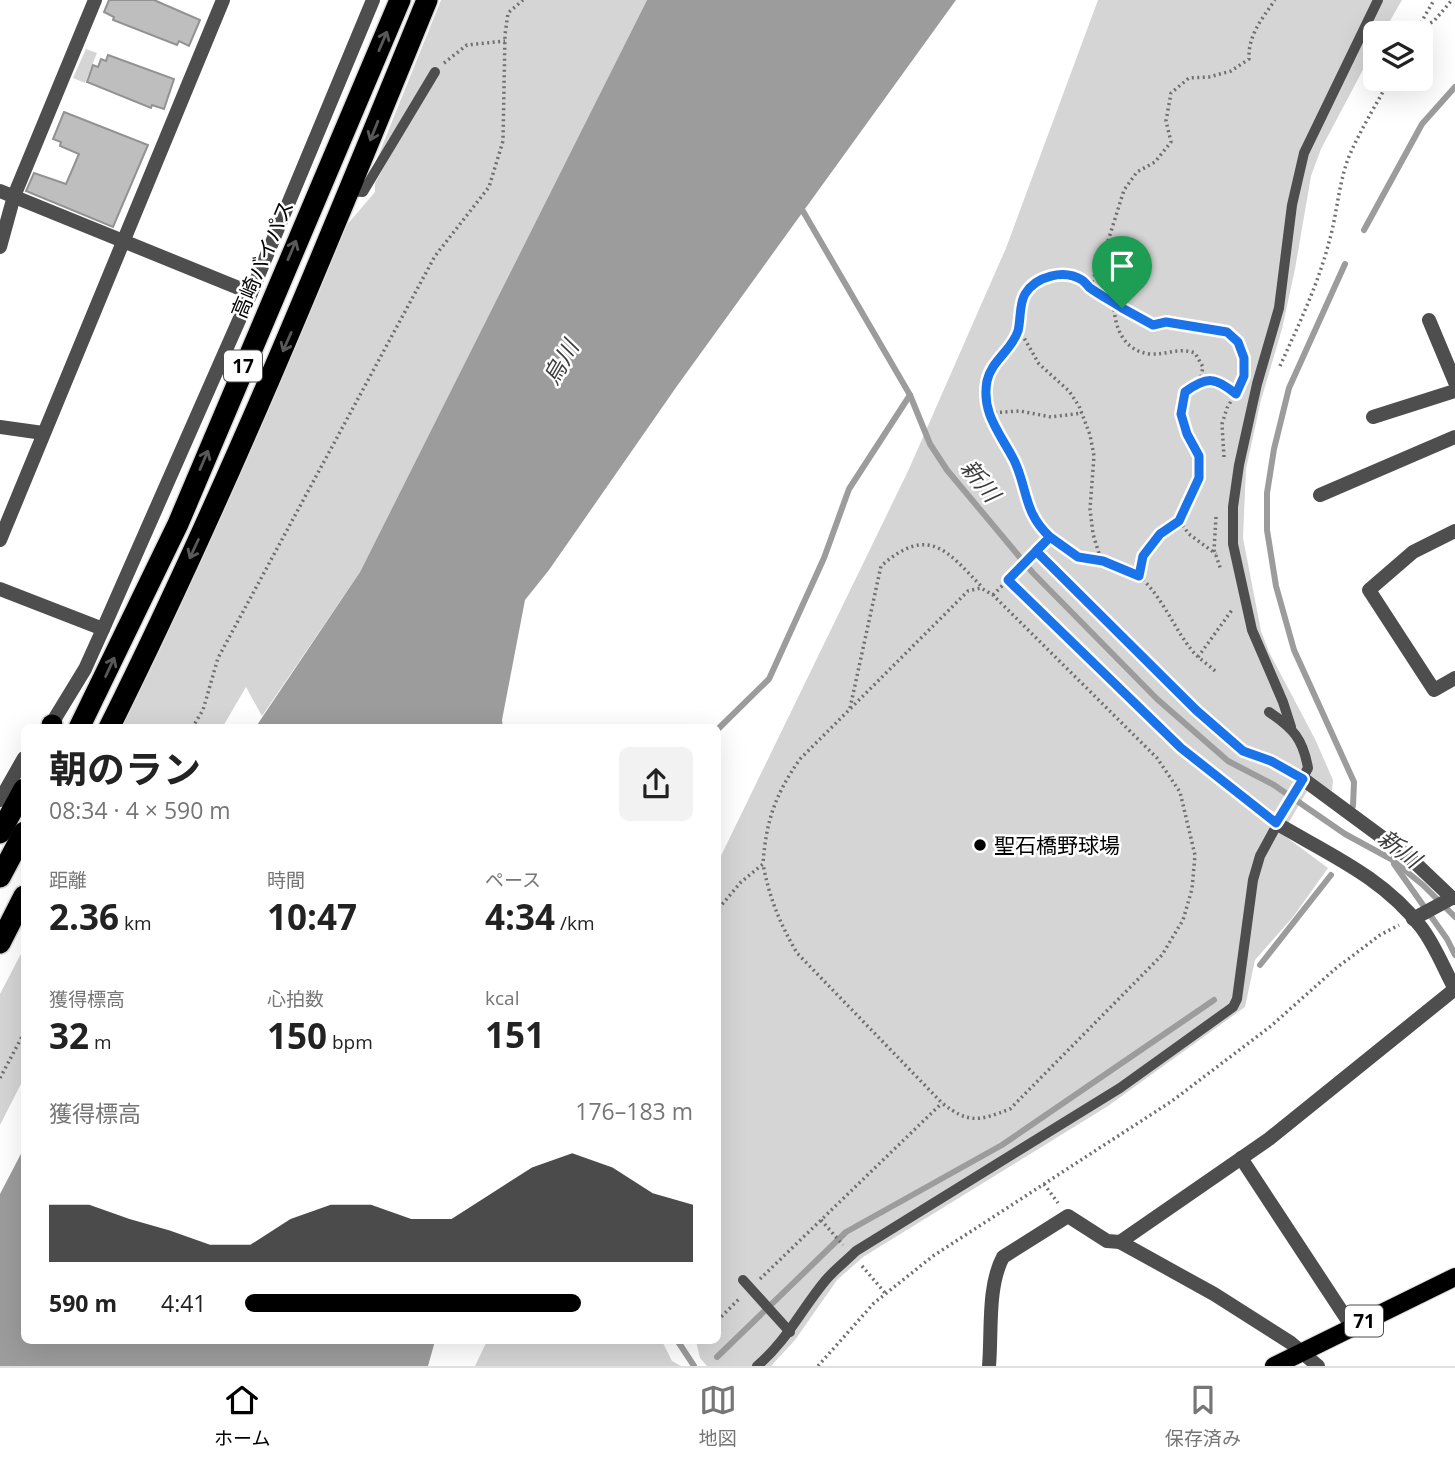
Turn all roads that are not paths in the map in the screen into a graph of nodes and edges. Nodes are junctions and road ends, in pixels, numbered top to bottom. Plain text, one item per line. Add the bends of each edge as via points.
1 (95, 0) edge
2 (223, 0) edge
3 (373, 0) edge
4 (400, 0) edge
5 (427, 0) edge
6 (1378, 0) edge
7 (435, 72) road end
8 (350, 191) junction
9 (7, 193) edge
10 (123, 242) junction
11 (0, 247) edge
12 (251, 293) junction
13 (1429, 320) dead end
14 (1455, 382) edge
15 (1455, 391) edge
16 (1373, 417) dead end
17 (0, 427) edge
18 (43, 433) junction
19 (1455, 437) edge
20 (1320, 495) dead end
21 (1455, 531) edge
22 (0, 540) edge
23 (0, 589) edge
24 (103, 629) junction
25 (1455, 678) edge
26 (1269, 712) dead end
27 (53, 724) edge
28 (81, 724) edge
29 (111, 724) edge
30 (1291, 727) junction
31 (21, 763) edge
32 (1301, 783) junction
33 (21, 794) edge
34 (0, 800) edge
35 (1278, 820) junction
36 (0, 833) edge
37 (21, 838) edge
38 (0, 877) edge
39 (1453, 898) edge
40 (21, 902) edge
41 (1413, 919) junction
42 (0, 943) edge
43 (1241, 1158) junction
44 (1120, 1242) junction
45 (1455, 1277) edge
46 (747, 1284) road end
47 (1352, 1327) junction
48 (790, 1332) junction
49 (1300, 1353) junction
50 (757, 1366) edge
51 (989, 1366) edge
52 (1274, 1366) edge
53 (1318, 1366) edge

1 - 9 street
2 - 10 street
3 - 12 street
28 -> 4 highway, 高崎バイパス / 17 via 178,524
5 -> 8 highway, 17
6 - 30 lane via 1304,153 1292,205 1279,308 1257,384 1233,507 1233,544 1252,629
7 - 8 lane via 363,192
8 -> 29 highway, 17 via 199,538
9 - 10 street
9 - 11 street
10 - 12 street
10 - 18 street
12 - 24 street
13 - 14 street
15 - 16 street
17 - 18 street
18 - 22 street
19 - 20 street
21 - 25 street via 1413,552 1369,590 1434,690
23 - 24 street
24 - 27 street
26 - 30 lane
30 - 32 lane via 1306,754 1308,768
31 - 34 street
32 - 35 lane
32 - 39 street via 1410,858
33 - 36 highway
35 - 41 street via 1374,880
35 - 48 lane via 1253,880 1233,1007 1120,1088 856,1251 827,1278
37 - 38 highway
39 - 41 street
40 - 42 highway
41 - 43 street via 1455,989
43 - 44 street
43 - 47 street
44 - 49 street via 1214,1294
44 - 51 street via 1107,1241 1068,1216 1003,1257 997,1268 990,1321
45 - 47 main road, 71
46 - 48 lane
47 - 49 main road, 71
48 - 50 lane
49 - 52 main road, 71
49 - 53 street

